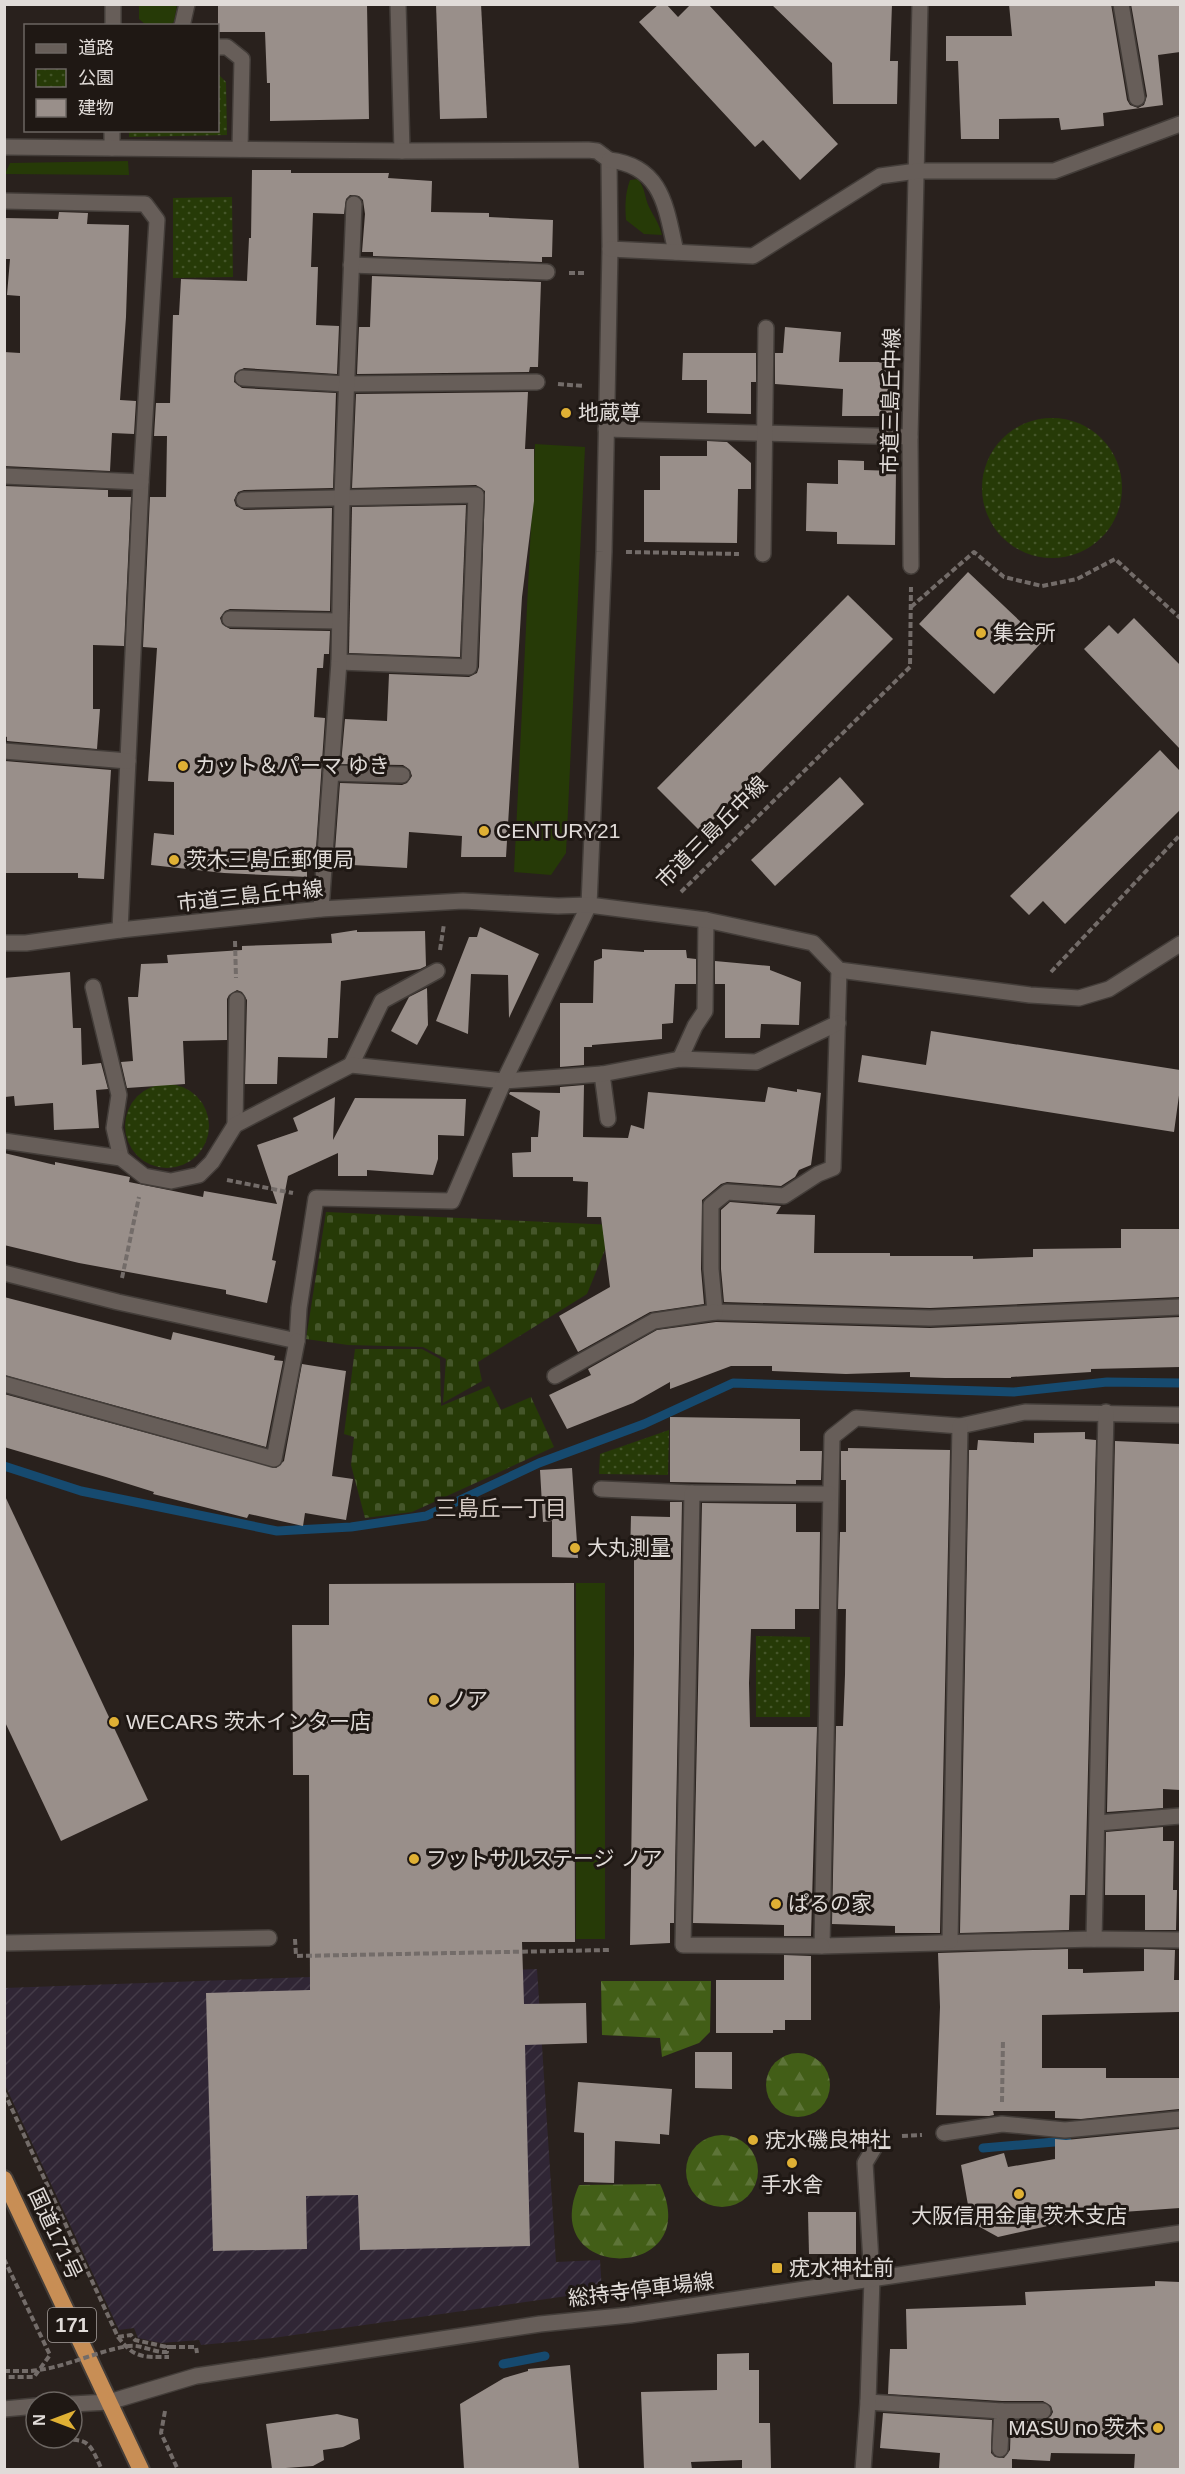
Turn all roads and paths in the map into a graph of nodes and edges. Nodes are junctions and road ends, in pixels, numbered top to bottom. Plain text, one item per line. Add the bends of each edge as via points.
1 (113, 4) edge
2 (187, 4) edge
3 (398, 4) edge
4 (920, 4) edge
5 (1121, 4) edge
6 (113, 24) edge
7 (182, 24) edge
8 (219, 47) edge
9 (1137, 98) dead end
10 (1180, 124) edge
11 (112, 132) edge
12 (4, 147) edge
13 (112, 148) junction
14 (240, 149) junction
15 (402, 151) junction
16 (609, 160) junction
17 (917, 171) junction
18 (4, 201) edge
19 (354, 204) dead end
20 (610, 249) junction
21 (676, 252) junction
22 (351, 265) junction
23 (547, 272) joint
24 (609, 274) junction
25 (766, 328) dead end
26 (243, 378) dead end
27 (537, 382) joint
28 (346, 384) junction
29 (607, 389) junction
30 (606, 429) junction
31 (764, 433) junction
32 (910, 437) junction
33 (4, 476) edge
34 (141, 482) junction
35 (342, 497) junction
36 (244, 500) dead end
37 (604, 552) junction
38 (763, 554) joint
39 (911, 566) joint
40 (911, 607) junction
41 (1180, 618) edge
42 (230, 619) dead end
43 (339, 621) junction
44 (339, 662) junction
45 (4, 751) edge
46 (128, 761) junction
47 (331, 773) junction
48 (402, 775) dead end
49 (1180, 835) edge
50 (447, 903) junction
51 (589, 904) junction
52 (321, 909) junction
53 (659, 913) junction
54 (234, 919) junction
55 (706, 920) junction
56 (120, 930) junction
57 (4, 943) edge
58 (1180, 944) edge
59 (839, 970) junction
60 (437, 971) joint
61 (93, 987) dead end
62 (1030, 994) junction
63 (237, 1000) joint
64 (838, 1023) junction
65 (680, 1059) junction
66 (351, 1065) junction
67 (602, 1074) junction
68 (504, 1081) junction
69 (608, 1119) dead end
70 (235, 1125) junction
71 (4, 1141) edge
72 (121, 1158) junction
73 (199, 1175) junction
74 (144, 1176) junction
75 (316, 1198) junction
76 (4, 1274) edge
77 (117, 1302) junction
78 (1180, 1307) edge
79 (715, 1312) junction
80 (297, 1341) junction
81 (555, 1376) dead end
82 (4, 1384) edge
83 (1106, 1412) junction
84 (1180, 1415) edge
85 (960, 1426) junction
86 (601, 1489) dead end
87 (692, 1493) junction
88 (829, 1494) junction
89 (1180, 1816) edge
90 (1098, 1823) junction
91 (269, 1938) joint
92 (1094, 1939) junction
93 (1180, 1940) edge
94 (951, 1941) junction
95 (4, 1943) edge
96 (822, 1946) junction
97 (609, 1950) dead end
98 (1003, 2039) dead end
99 (4, 2092) edge
100 (1180, 2119) edge
101 (1002, 2124) junction
102 (944, 2133) joint
103 (880, 2138) joint
104 (4, 2179) edge
105 (1180, 2232) edge
106 (4, 2259) edge
107 (872, 2278) junction
108 (117, 2337) junction
109 (167, 2347) junction
110 (197, 2354) dead end
111 (140, 2356) dead end
112 (4, 2372) edge
113 (4, 2377) edge
114 (109, 2402) junction
115 (868, 2402) junction
116 (84, 2403) edge
117 (24, 2407) edge
118 (4, 2409) edge
119 (165, 2411) dead end
120 (1002, 2411) junction
121 (1043, 2411) dead end
122 (84, 2442) edge
123 (1000, 2449) dead end
124 (102, 2469) edge
125 (141, 2469) edge
126 (178, 2469) edge
127 (862, 2469) edge

1 - 6 street
2 - 7 street
3 - 15 street
4 - 17 street, 市道三島丘中線
5 - 9 street
8 - 14 street via 227,47 242,59
10 - 17 street via 1054,171
11 - 13 street
12 - 13 street
13 - 14 street
14 - 15 street
15 - 16 street via 588,150
16 - 20 street
16 - 21 street via 622,162 650,178 662,196
17 - 21 street via 880,176 753,256
17 - 32 street, 市道三島丘中線
18 - 34 street via 145,204 157,220
19 - 22 street
20 - 21 street
20 - 24 street
22 - 23 street
22 - 28 street
23 - 24 path
24 - 29 street
25 - 31 street
26 - 28 street
27 - 28 street
27 - 29 path
28 - 35 street
29 - 30 street
30 - 31 street
30 - 37 street
31 - 32 street
31 - 38 street
32 - 39 street, 市道三島丘中線
33 - 34 street
34 - 46 street
35 - 36 street
35 - 43 street
35 - 44 street via 476,495 469,667
37 - 38 path
37 - 51 street
39 - 40 path, 市道三島丘中線
40 - 41 path via 974,552 1004,578 1042,586 1077,579 1115,559
40 - 53 path, 市道三島丘中線 via 910,667
42 - 43 street
43 - 44 street
44 - 47 street
45 - 46 street
46 - 56 street
47 - 48 street
47 - 52 street
49 - 62 path
50 - 51 street, 市道三島丘中線
50 - 52 street, 市道三島丘中線
50 - 60 path
51 - 53 street, 市道三島丘中線
51 - 68 street
52 - 54 street, 市道三島丘中線
53 - 55 street
54 - 56 street, 市道三島丘中線
54 - 63 path
55 - 59 street via 813,943
55 - 65 street via 705,1011
56 - 57 street, 市道三島丘中線
58 - 62 street via 1109,989 1079,998
59 - 62 street
59 - 64 street
60 - 66 street via 382,1001
61 - 72 street via 119,1095 114,1128
63 - 70 street
64 - 65 street via 756,1062
64 - 79 street via 833,1168 784,1196 727,1192 711,1205
65 - 67 street
66 - 68 street
66 - 70 street
67 - 68 street
67 - 69 street
68 - 75 street via 452,1201
70 - 73 street
71 - 72 street
72 - 74 street
73 - 74 street via 171,1181
73 - 75 path
74 - 77 path
75 - 80 street
76 - 77 street
77 - 80 street
78 - 79 street via 930,1318
79 - 81 street via 654,1321
80 - 82 street via 274,1459
83 - 84 street
83 - 85 street via 1025,1412
83 - 90 street
85 - 88 street via 856,1418 832,1437
85 - 94 street
86 - 87 street
87 - 88 street
87 - 96 street via 683,1945
88 - 96 street
89 - 90 street
90 - 92 street
91 - 95 street
91 - 97 path via 295,1937 296,1956
92 - 93 street
92 - 94 street
94 - 96 street
98 - 101 path
99 - 108 path
100 - 101 street via 1065,2130
101 - 102 street
102 - 103 path
103 - 107 street via 865,2163
104 - 114 highway, 国道171号 / 171
105 - 107 street, 総持寺停車場線
106 - 113 path via 50,2355 34,2377
107 - 114 street, 総持寺停車場線 via 196,2376
107 - 115 street
108 - 109 path via 131,2336
108 - 111 path via 129,2352
109 - 110 path via 196,2347
109 - 112 path, bridge via 167,2352 161,2353 131,2346 47,2369
114 - 116 street, 総持寺停車場線
114 - 125 highway, 国道171号 / 171
115 - 120 street
115 - 127 street
117 - 118 street
119 - 126 path via 161,2433
120 - 121 street
120 - 123 street
122 - 124 path via 93,2447

